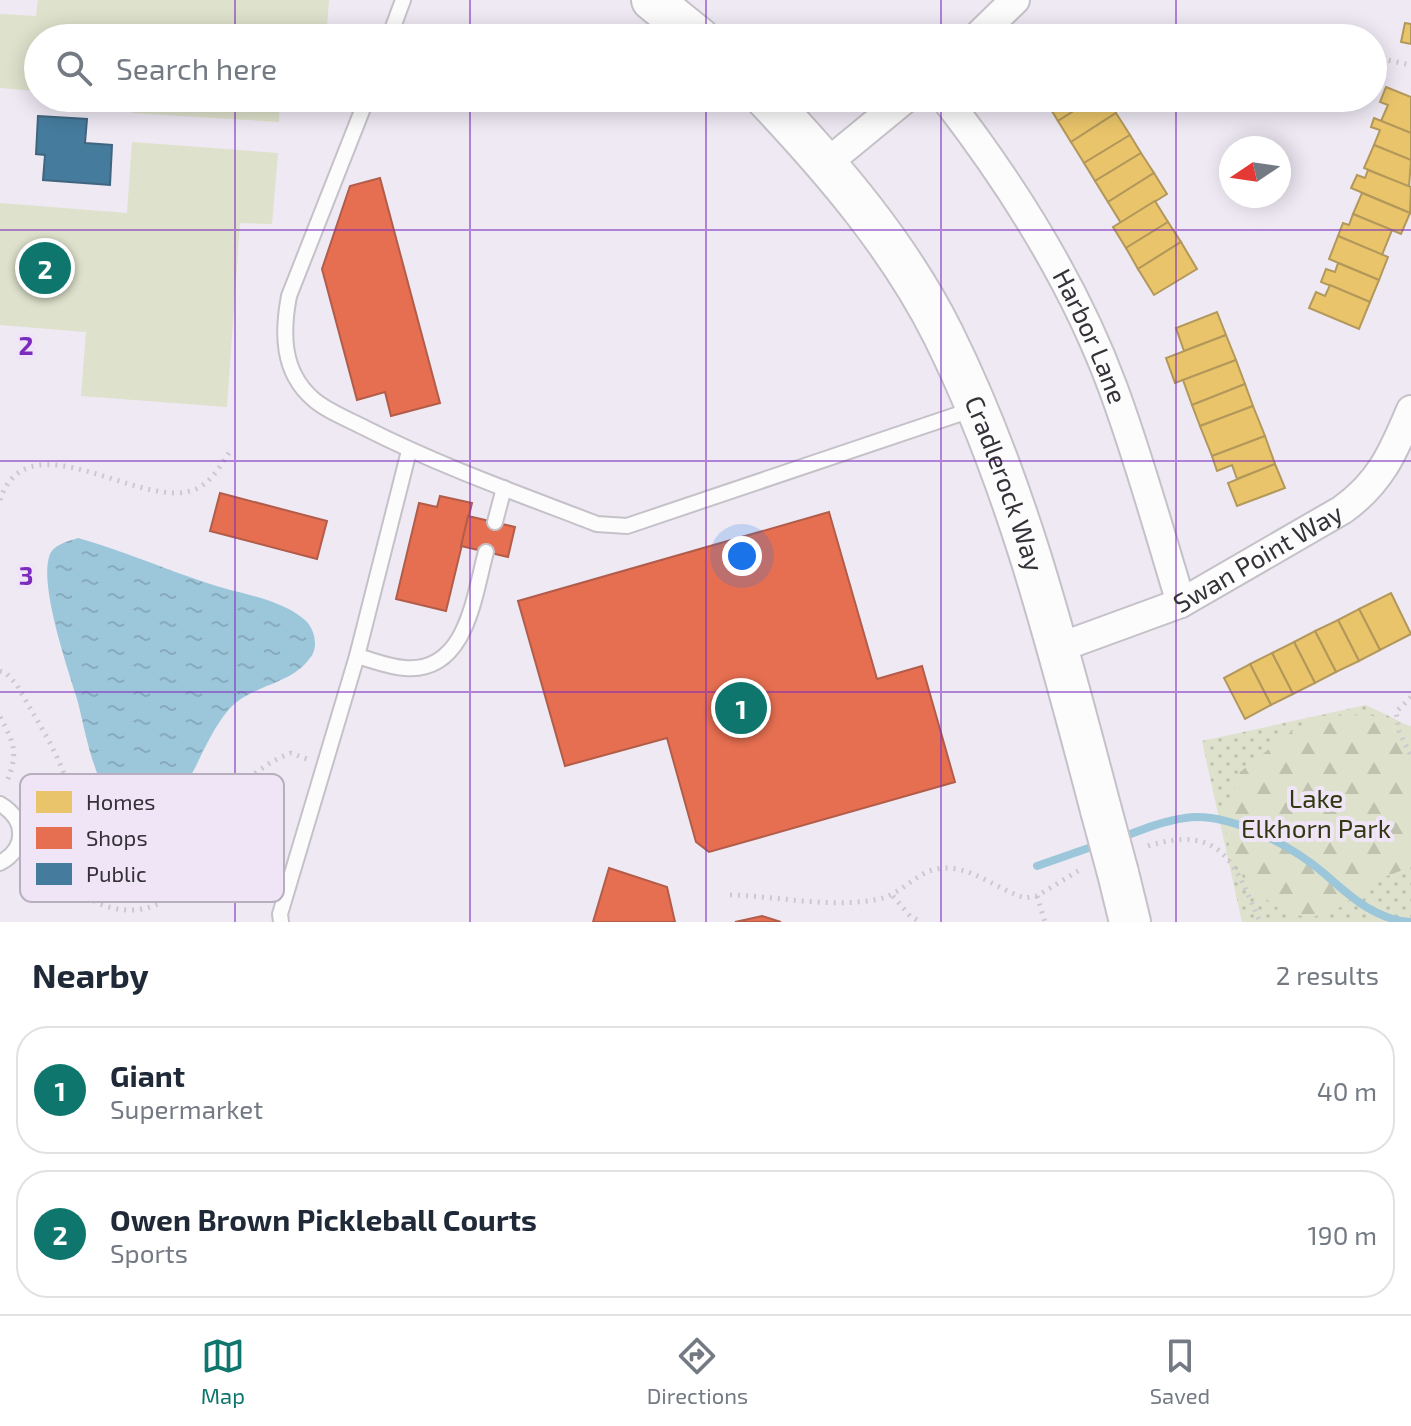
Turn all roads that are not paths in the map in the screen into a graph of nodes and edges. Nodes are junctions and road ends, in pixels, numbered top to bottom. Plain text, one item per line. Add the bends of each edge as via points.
1 (403, 0) edge
2 (652, 0) edge
3 (1015, 0) edge
4 (394, 24) edge
5 (682, 24) edge
6 (990, 24) edge
7 (361, 112) edge
8 (779, 112) edge
9 (889, 112) edge
10 (956, 112) edge
11 (827, 163) junction
12 (977, 408) junction
13 (1411, 410) edge
14 (409, 451) junction
15 (504, 488) junction
16 (495, 522) dead end
17 (486, 552) dead end
18 (1181, 603) junction
19 (1058, 648) junction
20 (357, 656) junction
21 (0, 804) edge
22 (0, 863) edge
23 (284, 901) edge
24 (284, 902) edge
25 (281, 922) edge
26 (1130, 922) edge

1 - 4 lane
2 - 5 street
3 - 6 street
7 - 14 lane via 289,296 284,346 289,365 312,399
8 - 11 street, Cradlerock Way
9 - 11 street
10 - 18 street, Harbor Lane via 1046,245 1080,313 1112,386
11 - 12 street, Cradlerock Way via 914,284
12 - 15 lane via 627,526 597,524
12 - 19 street, Cradlerock Way via 1029,549
13 - 18 street, Swan Point Way via 1385,468 1362,496
14 - 15 lane
14 - 20 lane
15 - 16 lane
17 - 20 lane via 464,632 446,655 405,668
18 - 19 street, Swan Point Way
19 - 26 street, Cradlerock Way, bridge via 1101,810 1100,871
20 - 23 lane
21 - 22 lane via 17,819 20,831 11,857
24 - 25 lane

